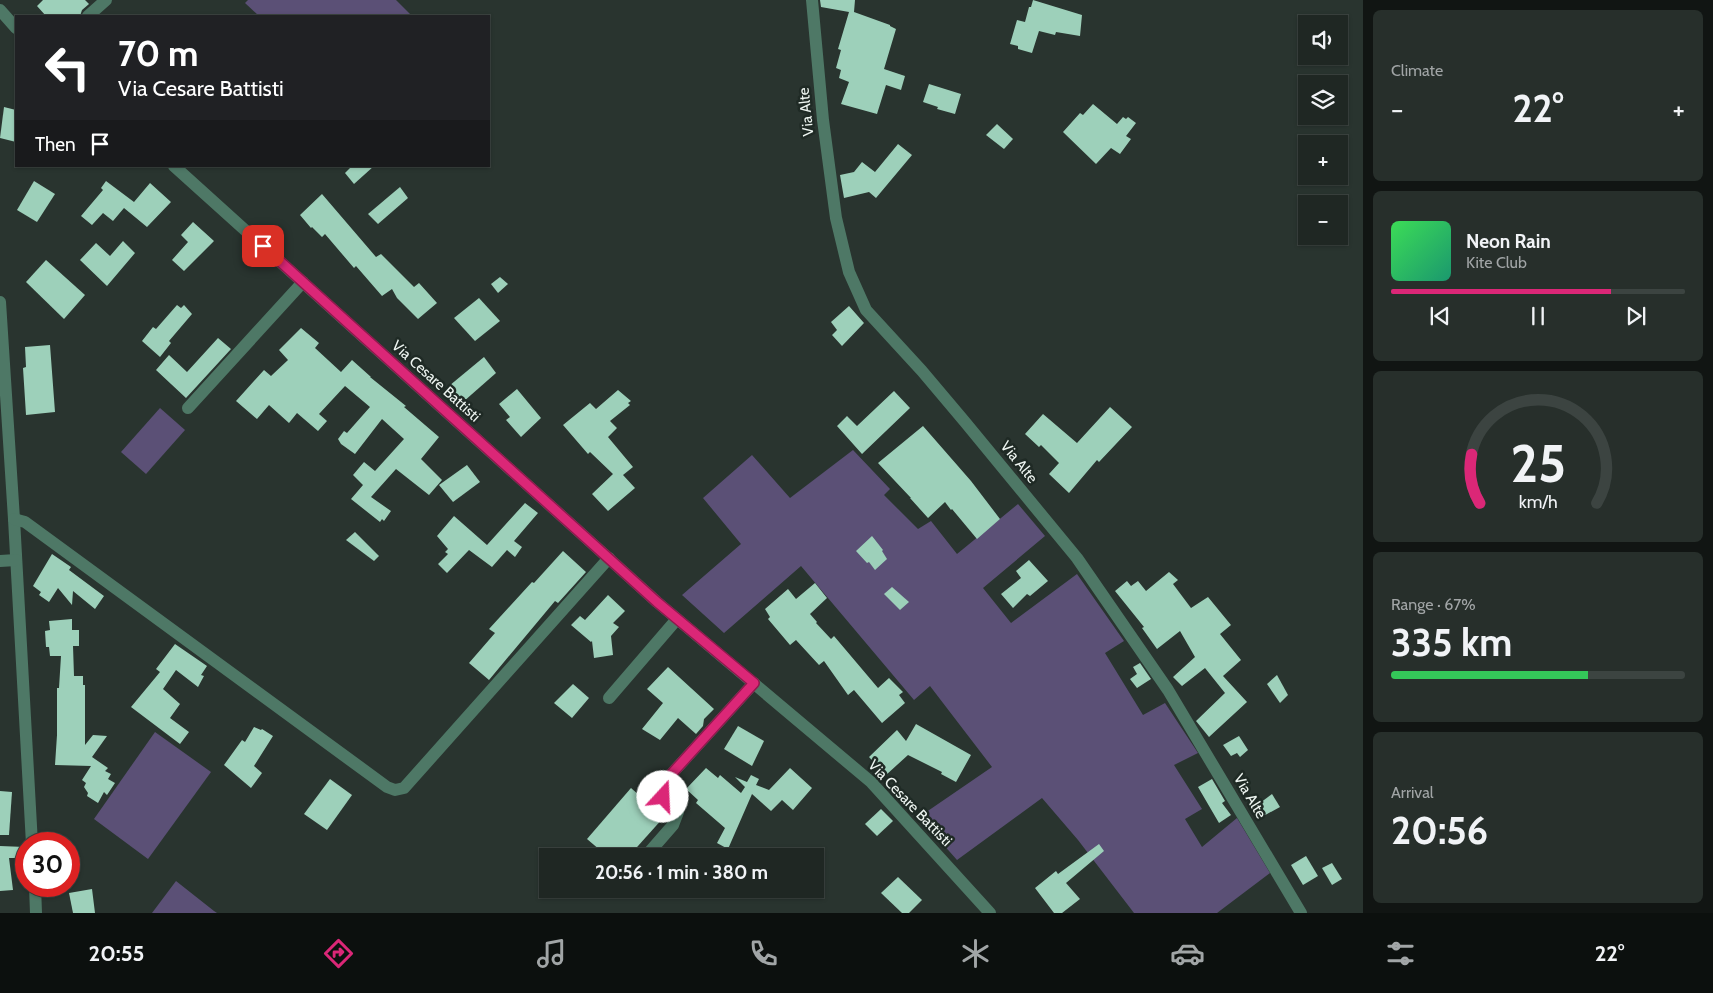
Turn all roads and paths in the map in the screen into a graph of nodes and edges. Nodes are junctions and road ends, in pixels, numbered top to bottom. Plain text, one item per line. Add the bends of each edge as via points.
1 (106, 0) edge
2 (812, 0) edge
3 (0, 10) edge
4 (89, 15) edge
5 (15, 27) edge
6 (175, 167) edge
7 (303, 282) junction
8 (0, 302) edge
9 (188, 408) dead end
10 (14, 519) junction
11 (609, 558) junction
12 (16, 560) junction
13 (0, 561) edge
14 (678, 619) junction
15 (754, 683) junction
16 (609, 698) dead end
17 (31, 832) edge
18 (653, 848) edge
19 (35, 897) edge
20 (36, 913) edge
21 (990, 913) edge
22 (1301, 913) edge

1 - 4 street
2 - 22 street, Via Alte via 836,218 849,272 866,310 922,371 1077,558 1168,690
3 - 5 street
6 - 7 street, Via Cesare Battisti
7 - 9 street
7 - 11 street, Via Cesare Battisti
8 - 10 street
10 - 11 street via 25,522 394,790 404,788
10 - 12 street
11 - 14 street, Via Cesare Battisti
12 - 13 street
12 - 17 street
14 - 15 street, Via Cesare Battisti
14 - 16 street
15 - 18 street via 666,780 661,790 663,797 678,812 673,825
15 - 21 street, Via Cesare Battisti via 871,782
19 - 20 street

